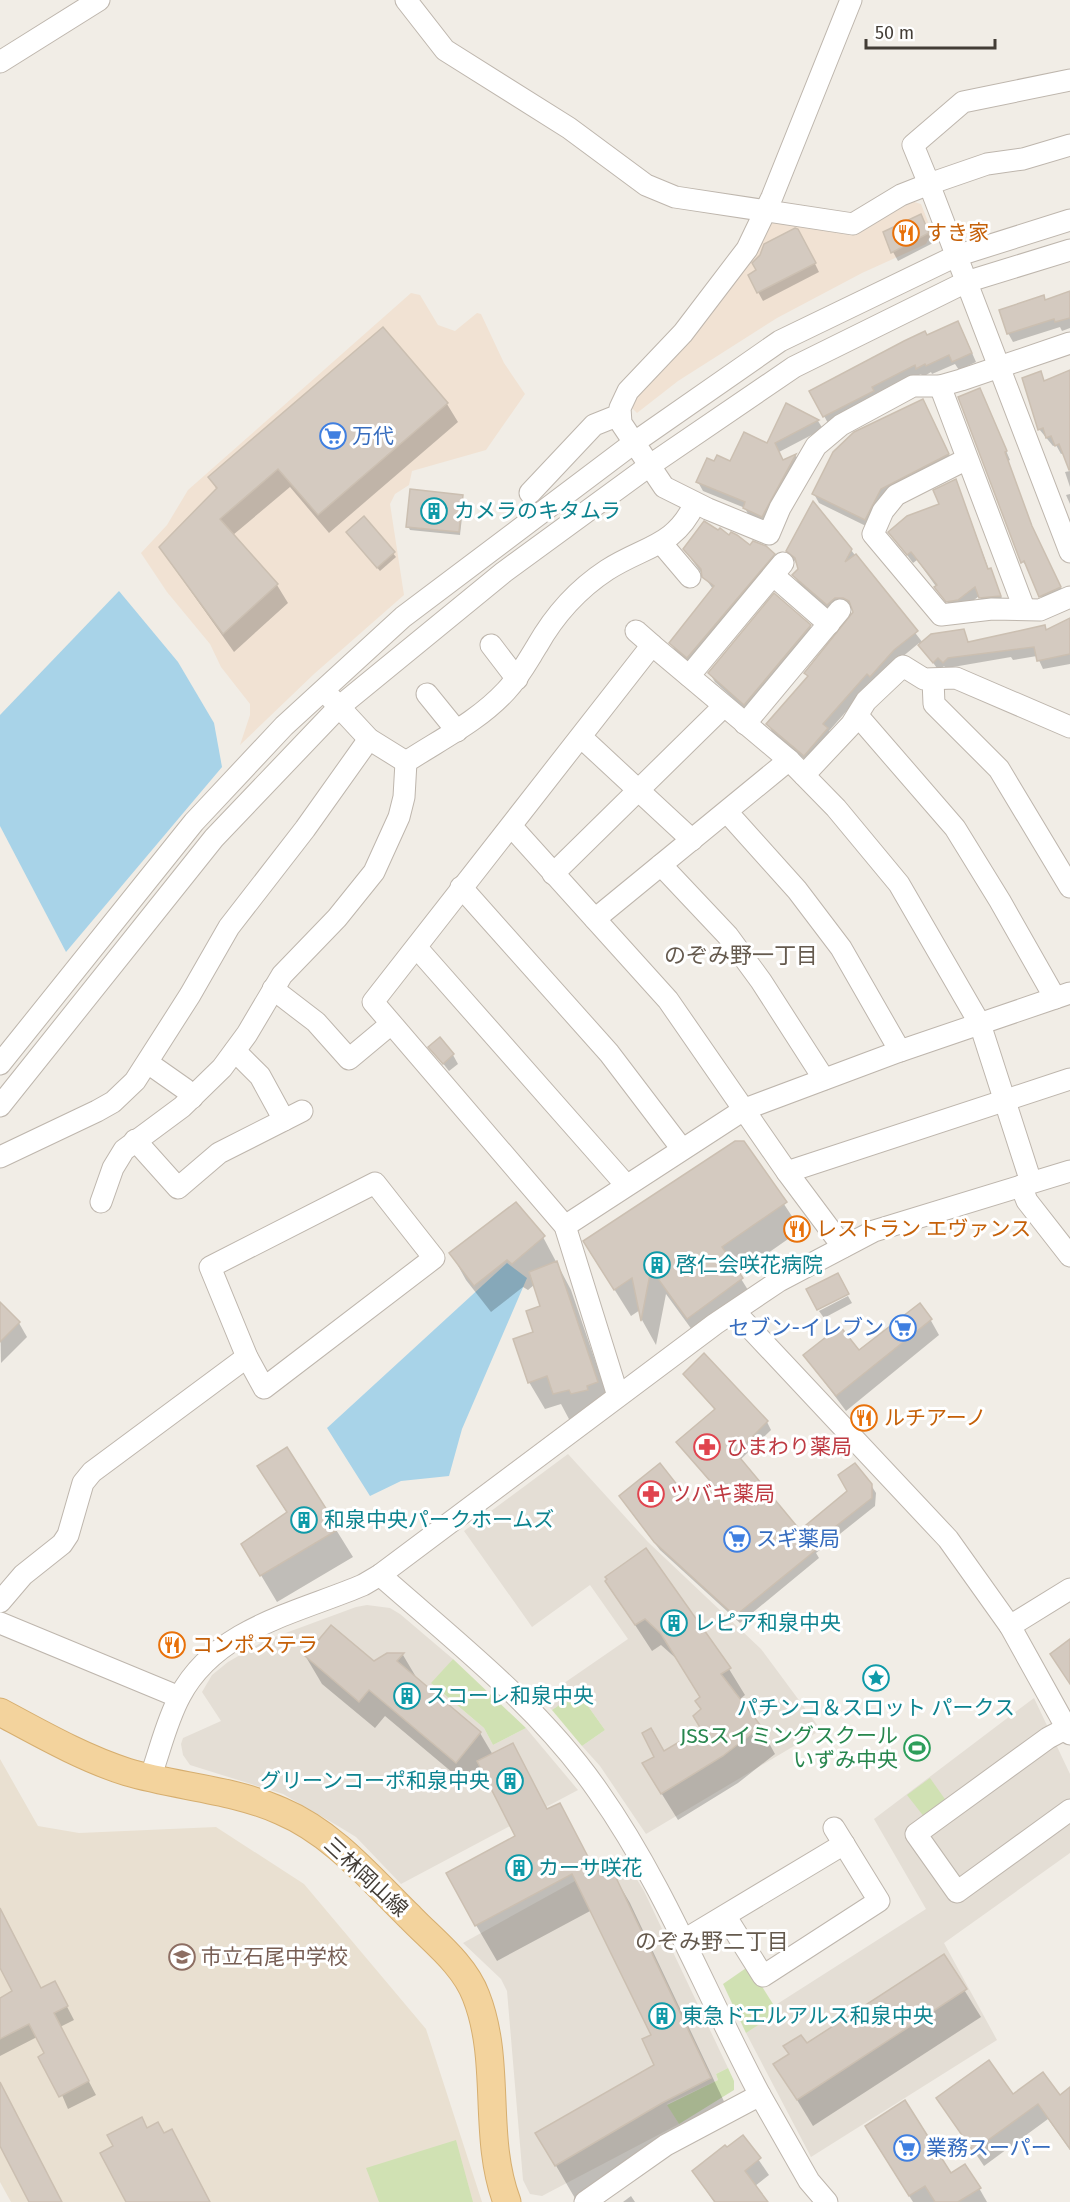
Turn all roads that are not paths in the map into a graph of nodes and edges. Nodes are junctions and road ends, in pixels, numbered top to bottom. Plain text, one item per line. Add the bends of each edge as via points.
1 (99, 0) edge
2 (406, 0) edge
3 (851, 0) edge
4 (0, 62) edge
5 (1070, 80) edge
6 (1070, 145) edge
7 (929, 184) junction
8 (765, 210) junction
9 (1070, 220) edge
10 (1070, 250) edge
11 (956, 256) junction
12 (966, 282) junction
13 (1070, 342) edge
14 (999, 366) junction
15 (939, 386) junction
16 (619, 415) junction
17 (635, 442) junction
18 (967, 459) junction
19 (649, 466) junction
20 (530, 493) dead end
21 (695, 503) junction
22 (662, 544) junction
23 (1070, 552) edge
24 (690, 577) dead end
25 (1070, 597) edge
26 (1024, 608) junction
27 (491, 645) dead end
28 (688, 676) junction
29 (517, 679) junction
30 (933, 680) junction
31 (324, 690) junction
32 (427, 694) dead end
33 (724, 706) junction
34 (339, 707) junction
35 (858, 716) junction
36 (746, 724) junction
37 (1070, 727) edge
38 (457, 731) junction
39 (581, 737) junction
40 (369, 739) junction
41 (406, 762) junction
42 (797, 767) junction
43 (639, 790) junction
44 (727, 812) junction
45 (512, 827) junction
46 (692, 840) junction
47 (661, 865) junction
48 (1065, 866) edge
49 (554, 874) junction
50 (461, 887) junction
51 (1070, 887) edge
52 (595, 920) junction
53 (417, 948) junction
54 (273, 989) junction
55 (1063, 996) edge
56 (391, 1024) junction
57 (980, 1024) junction
58 (235, 1051) junction
59 (900, 1051) junction
60 (148, 1063) junction
61 (0, 1064) edge
62 (824, 1079) junction
63 (1070, 1079) edge
64 (192, 1098) junction
65 (1005, 1099) junction
66 (0, 1106) edge
67 (744, 1109) junction
68 (135, 1140) junction
69 (682, 1149) junction
70 (0, 1157) edge
71 (1070, 1171) edge
72 (787, 1172) junction
73 (1026, 1184) junction
74 (626, 1185) junction
75 (101, 1202) dead end
76 (565, 1226) junction
77 (843, 1247) junction
78 (1070, 1256) edge
79 (735, 1312) junction
80 (247, 1357) junction
81 (618, 1396) junction
82 (380, 1575) junction
83 (1070, 1589) edge
84 (0, 1602) edge
85 (0, 1623) edge
86 (1010, 1626) junction
87 (180, 1697) junction
88 (0, 1712) edge
89 (1069, 1731) edge
90 (150, 1778) junction
91 (1070, 1810) edge
92 (726, 1917) junction
93 (684, 1940) junction
94 (760, 2095) junction
95 (507, 2202) edge
96 (585, 2202) edge
97 (827, 2202) edge

1 - 4 street
2 - 8 street via 445,50 569,128 646,185 675,197
3 - 8 street
5 - 7 street via 963,102 913,146
6 - 7 street via 1023,159 987,164
7 - 8 street via 901,195 853,224
7 - 11 street
8 - 16 street via 747,249 683,333 628,391
9 - 11 street
10 - 12 street
11 - 12 street
11 - 17 street via 780,340
12 - 14 street
12 - 19 street via 794,367
13 - 14 street
14 - 15 street
14 - 23 street
15 - 18 street
15 - 21 street via 913,386 828,435 816,446 769,534
16 - 17 street
16 - 20 street via 594,425
17 - 19 street
17 - 31 street via 403,617
18 - 26 street
18 - 26 street via 896,495 883,511 873,534 941,615
19 - 21 street via 664,487
19 - 34 street via 504,572
21 - 22 street via 681,526
22 - 24 street
22 - 29 street via 607,570 587,585 559,614
25 - 26 street via 1040,610
27 - 29 street
28 - 33 street
28 - 36 street via 779,570 835,617
28 - 39 street via 644,638
29 - 38 street via 489,708
30 - 35 street via 903,666 866,701
30 - 37 street via 956,678
30 - 48 street via 934,704 999,769
31 - 34 street
31 - 61 street via 284,726 194,822
32 - 38 street
33 - 36 street
33 - 43 street
34 - 40 street
34 - 66 street via 213,838
35 - 42 street
35 - 55 street via 955,828
36 - 42 street
38 - 41 street
39 - 43 street
39 - 45 street
40 - 41 street
40 - 60 street via 229,927
41 - 54 street via 399,817 374,872
42 - 44 street
42 - 57 street via 899,884
43 - 46 street
43 - 49 street
44 - 46 street
44 - 59 street via 841,948
45 - 49 street
45 - 50 street
46 - 47 street
47 - 52 street
47 - 62 street via 728,936
48 - 51 street
49 - 52 street
50 - 53 street
50 - 69 street via 609,1053
52 - 67 street via 668,1000
53 - 56 street via 373,1002
53 - 74 street
54 - 56 street via 316,1022 349,1059
54 - 58 street
55 - 57 street
56 - 76 street
57 - 59 street
57 - 65 street
58 - 64 street
58 - 68 street via 293,1116 219,1153 178,1188
59 - 62 street
60 - 64 street
60 - 70 street via 113,1101
62 - 67 street
63 - 65 street
64 - 68 street
65 - 72 street
65 - 73 street
67 - 69 street
67 - 72 street
68 - 75 street via 113,1168
69 - 74 street
71 - 73 street
72 - 77 street
73 - 77 street via 874,1231
73 - 78 street via 1027,1201
74 - 76 street
76 - 81 street
77 - 79 street via 779,1281
79 - 81 street
79 - 86 street via 948,1539
80 - 80 street via 210,1267 375,1183 434,1258 264,1388
80 - 84 street via 92,1472 83,1483 62,1544 23,1575
81 - 82 street
82 - 87 street via 236,1636 214,1652
82 - 93 street via 523,1704 560,1744 639,1853
83 - 86 street
85 - 87 street
86 - 89 street
87 - 90 street
88 - 90 main road, 三林岡山線 via 90,1758
89 - 91 street via 1047,1738 916,1834 957,1892
90 - 95 main road, 三林岡山線 via 225,1793 282,1811 335,1843 459,1966 475,1993 490,2042 497,2162
92 - 92 street via 763,1976 879,1900 839,1836
92 - 93 street
93 - 94 street
94 - 96 street via 666,2145
94 - 97 street via 809,2181

